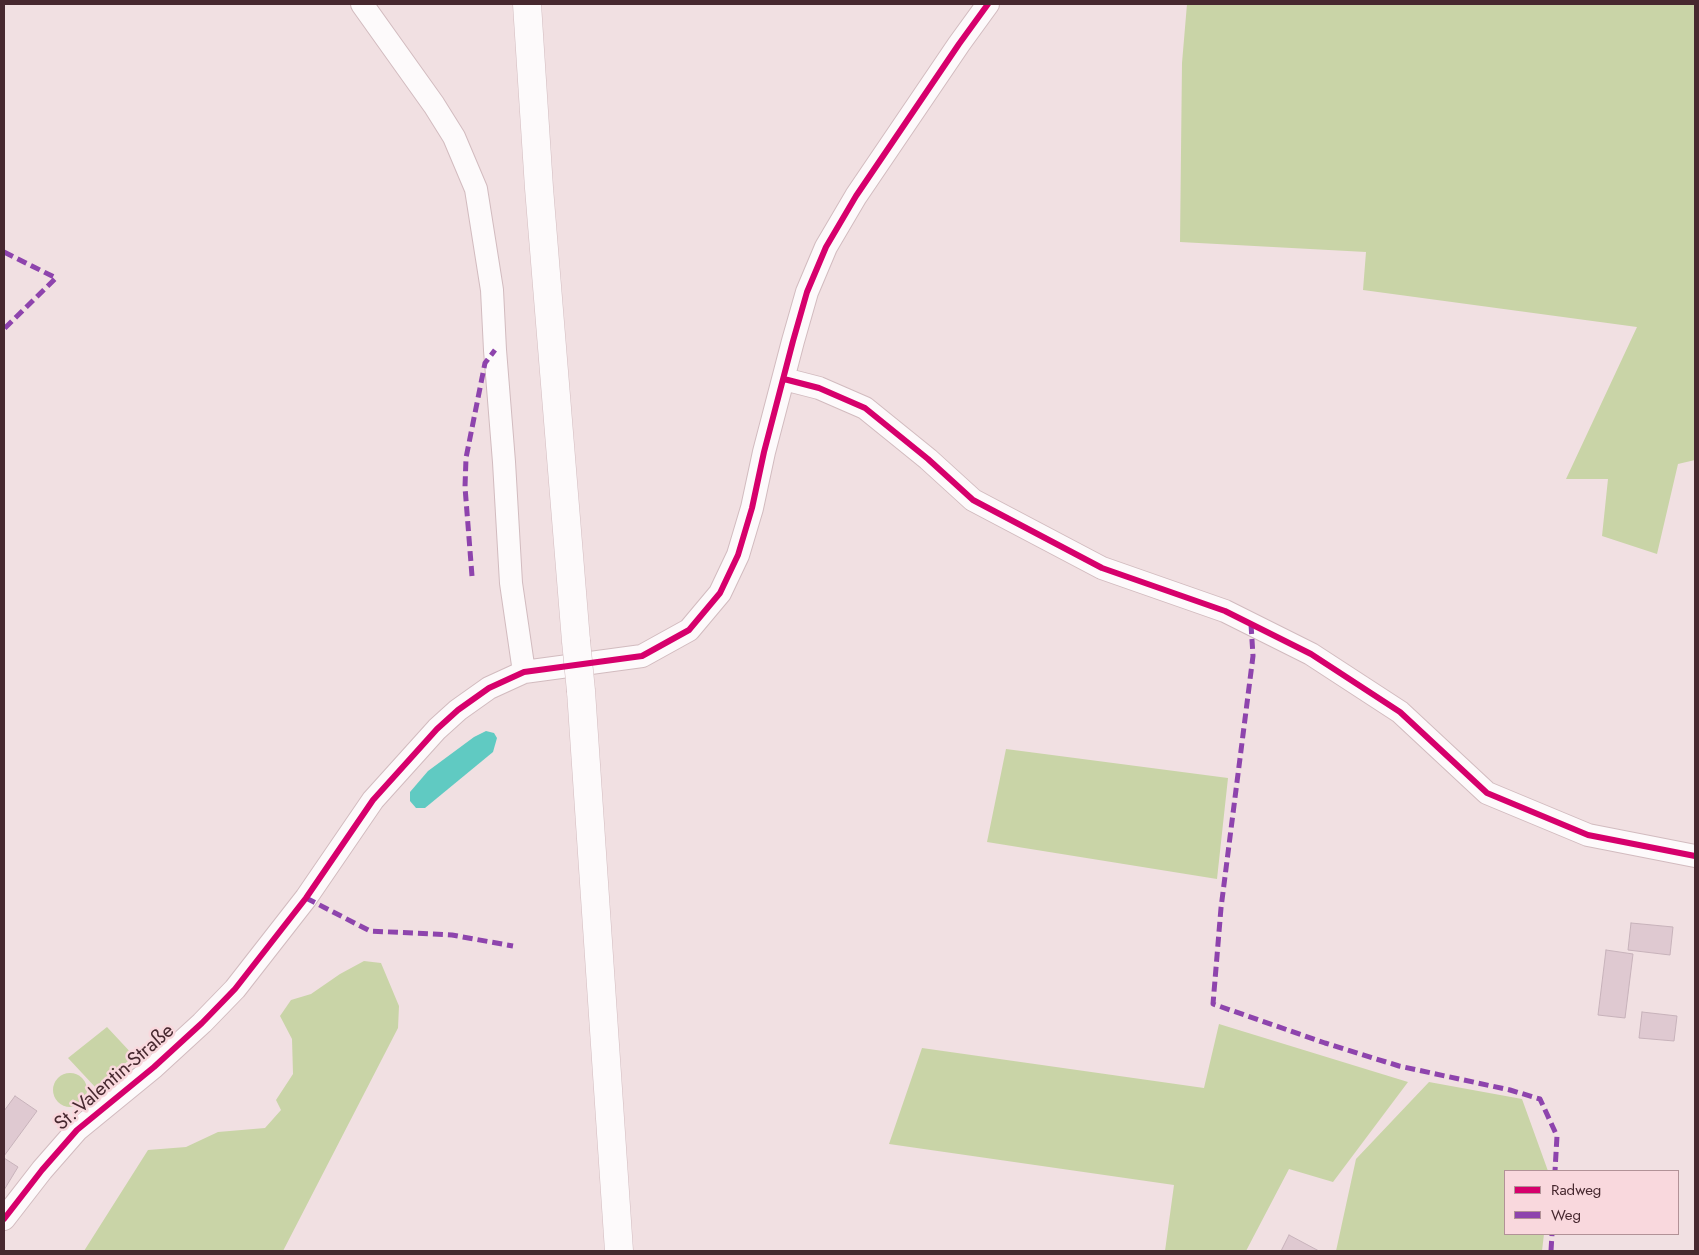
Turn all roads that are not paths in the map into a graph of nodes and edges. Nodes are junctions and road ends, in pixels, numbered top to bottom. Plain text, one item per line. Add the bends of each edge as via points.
1 (362, 4) edge
2 (527, 4) edge
3 (988, 4) edge
4 (784, 378) junction
5 (524, 672) junction
6 (1695, 856) edge
7 (4, 1217) edge
8 (619, 1251) edge

1 - 5 street via 454,137 476,189 492,290 511,583
2 - 8 main road, bridge via 538,188 580,691
3 - 4 street, St.-Valentin-Straße via 856,196 826,247 807,292
4 - 5 street, St.-Valentin-Straße via 738,555 720,594 689,630 642,656
4 - 6 street via 819,388 865,408 973,500 1094,564 1225,611 1311,654 1400,712 1487,794 1588,835
5 - 7 street, St.-Valentin-Straße via 489,688 437,729 363,814 306,898 235,989 154,1067 77,1130

